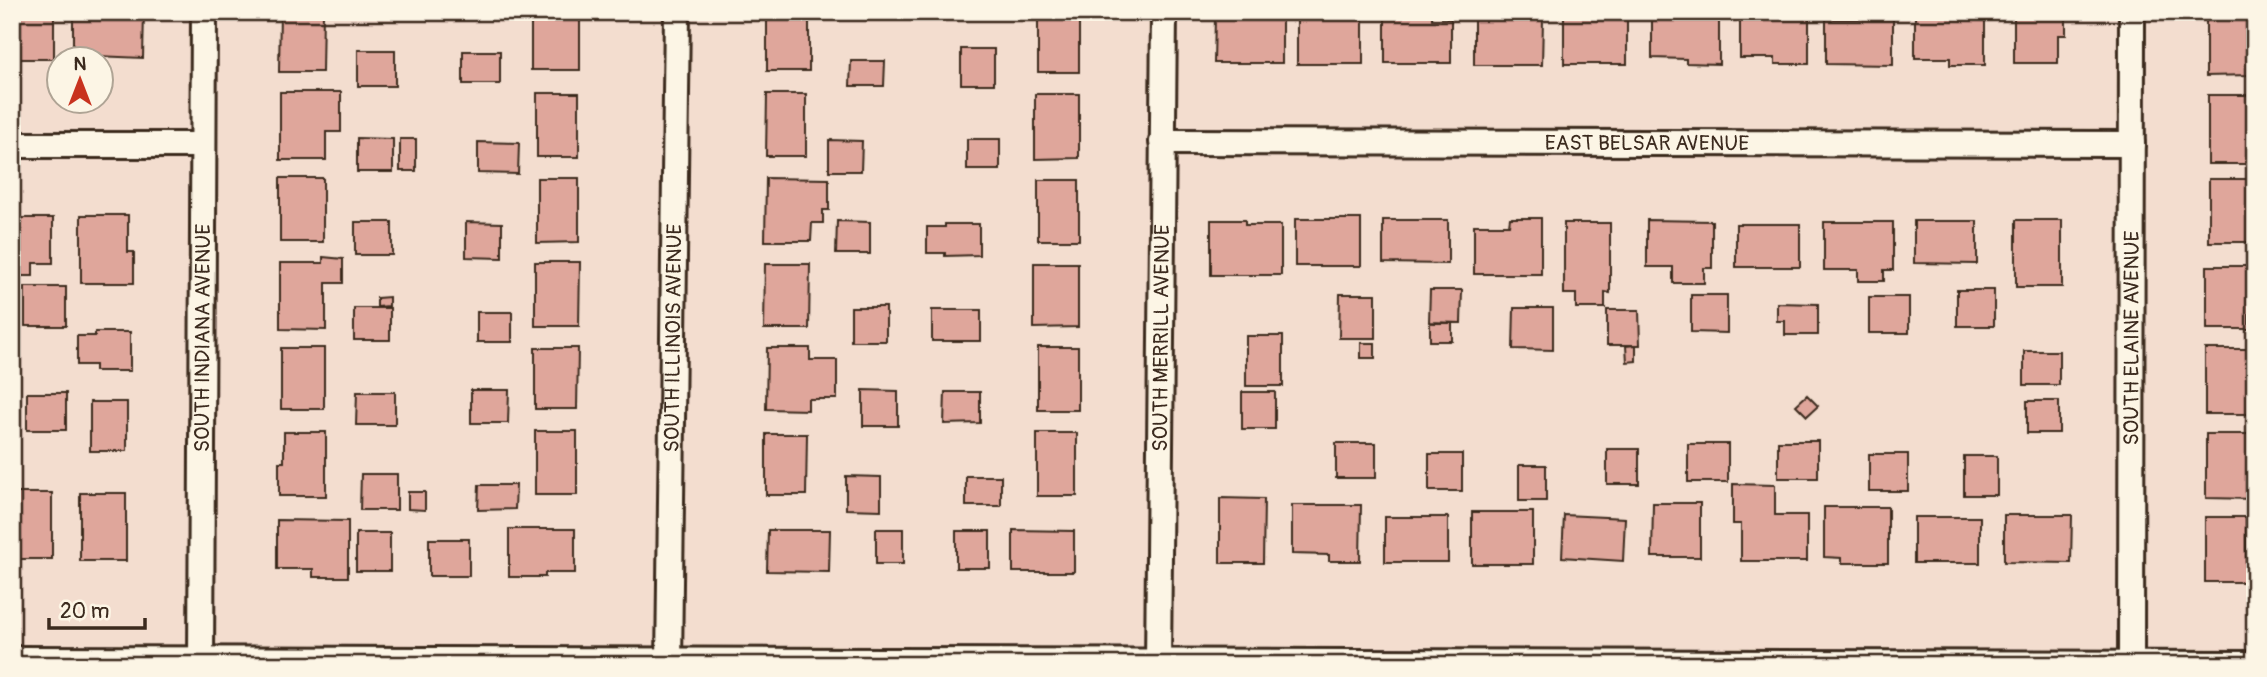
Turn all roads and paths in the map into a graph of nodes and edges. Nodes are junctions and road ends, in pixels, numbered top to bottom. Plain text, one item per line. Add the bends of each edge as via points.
1 (204, 12) edge
2 (677, 12) edge
3 (1164, 12) edge
4 (2132, 12) edge
5 (1162, 142) junction
6 (2132, 144) junction
7 (12, 145) edge
8 (203, 145) junction
9 (12, 659) edge
10 (201, 662) edge
11 (668, 662) edge
12 (1158, 663) edge
13 (1629, 664) edge
14 (2132, 664) edge
15 (2255, 664) edge

1 - 8 street, SOUTH INDIANA AVENUE
2 - 11 street, SOUTH ILLINOIS AVENUE
3 - 5 street, SOUTH MERRILL AVENUE
4 - 6 street, SOUTH ELAINE AVENUE
5 - 6 street, EAST BELSAR AVENUE
5 - 12 street, SOUTH MERRILL AVENUE
6 - 14 street, SOUTH ELAINE AVENUE
7 - 8 street
8 - 10 street, SOUTH INDIANA AVENUE
9 - 10 street
10 - 11 street
11 - 12 street
12 - 13 street
13 - 14 street
14 - 15 street

